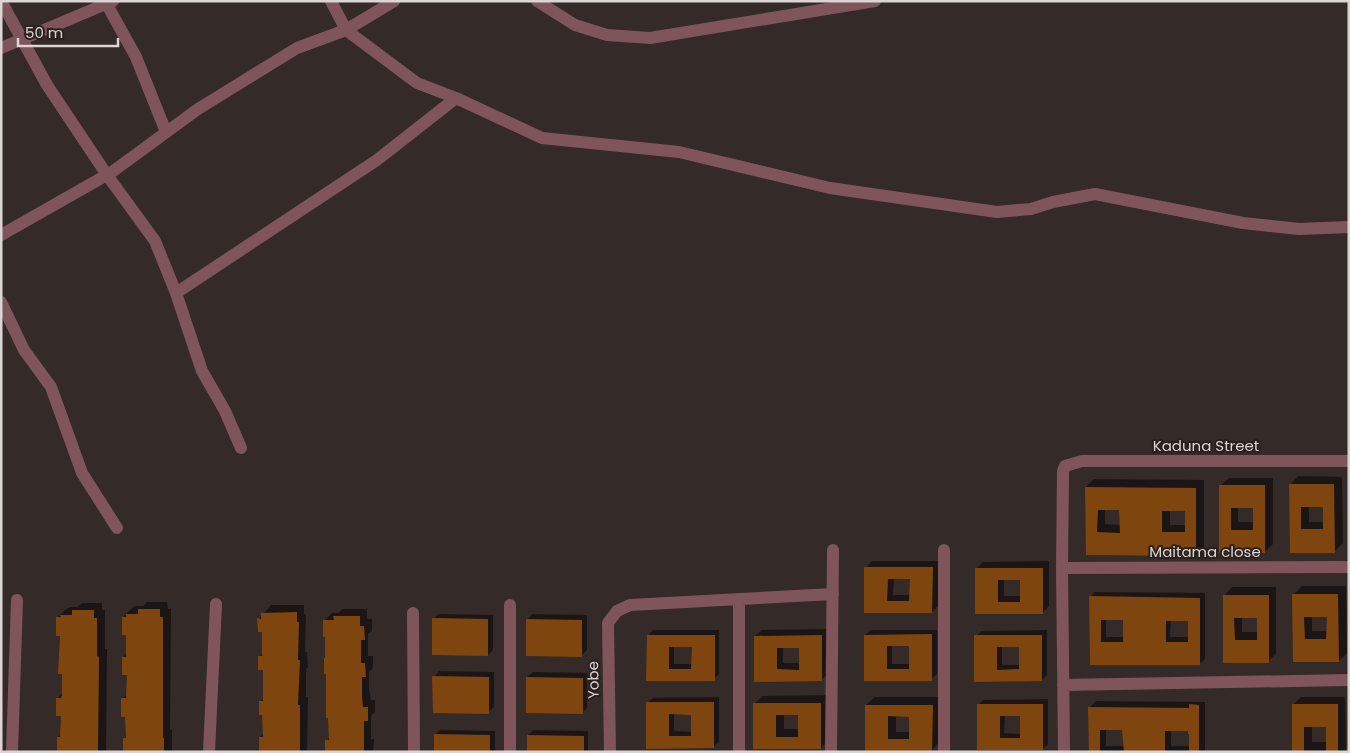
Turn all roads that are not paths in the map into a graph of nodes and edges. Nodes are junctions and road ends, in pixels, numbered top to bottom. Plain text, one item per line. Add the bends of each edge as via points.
1 (331, 1) edge
2 (394, 1) edge
3 (537, 1) edge
4 (875, 1) edge
5 (1, 2) edge
6 (108, 2) edge
7 (346, 30) junction
8 (23, 38) junction
9 (1, 48) edge
10 (456, 98) junction
11 (166, 132) junction
12 (107, 175) junction
13 (1349, 227) edge
14 (1, 235) edge
15 (176, 293) junction
16 (1, 302) edge
17 (241, 448) dead end
18 (1349, 461) edge
19 (117, 528) dead end
20 (833, 550) dead end
21 (944, 550) dead end
22 (1349, 567) edge
23 (1062, 568) junction
24 (833, 594) junction
25 (17, 600) dead end
26 (738, 600) junction
27 (216, 604) dead end
28 (510, 605) dead end
29 (413, 613) dead end
30 (1349, 680) edge
31 (1063, 685) junction
32 (12, 752) edge
33 (210, 752) edge
34 (414, 752) edge
35 (510, 752) edge
36 (610, 752) edge
37 (739, 752) edge
38 (831, 752) edge
39 (944, 752) edge
40 (1064, 752) edge

1 - 7 street
2 - 7 street
3 - 4 street via 575,25 607,35 650,38
5 - 8 street
6 - 8 street
6 - 11 street via 136,57
7 - 10 street via 417,83
7 - 11 street via 296,48
8 - 9 street
8 - 12 street via 47,85
10 - 13 street via 542,138 679,152 830,188 997,212 1031,209 1095,194 1243,224 1299,229
10 - 15 street via 377,160
11 - 12 street
12 - 14 street
12 - 15 street via 155,241
15 - 17 street via 202,371
16 - 19 street via 24,350 51,387 82,473
18 - 23 street, Kaduna Street via 1082,461 1065,466 1062,472
20 - 24 street
21 - 39 street
22 - 23 street, Maitama close
23 - 31 street
24 - 26 street
24 - 38 street
25 - 32 street
26 - 36 street, Yobe via 630,605 618,611 608,623
26 - 37 street
27 - 33 street
28 - 35 street
29 - 34 street
30 - 31 street
31 - 40 street

